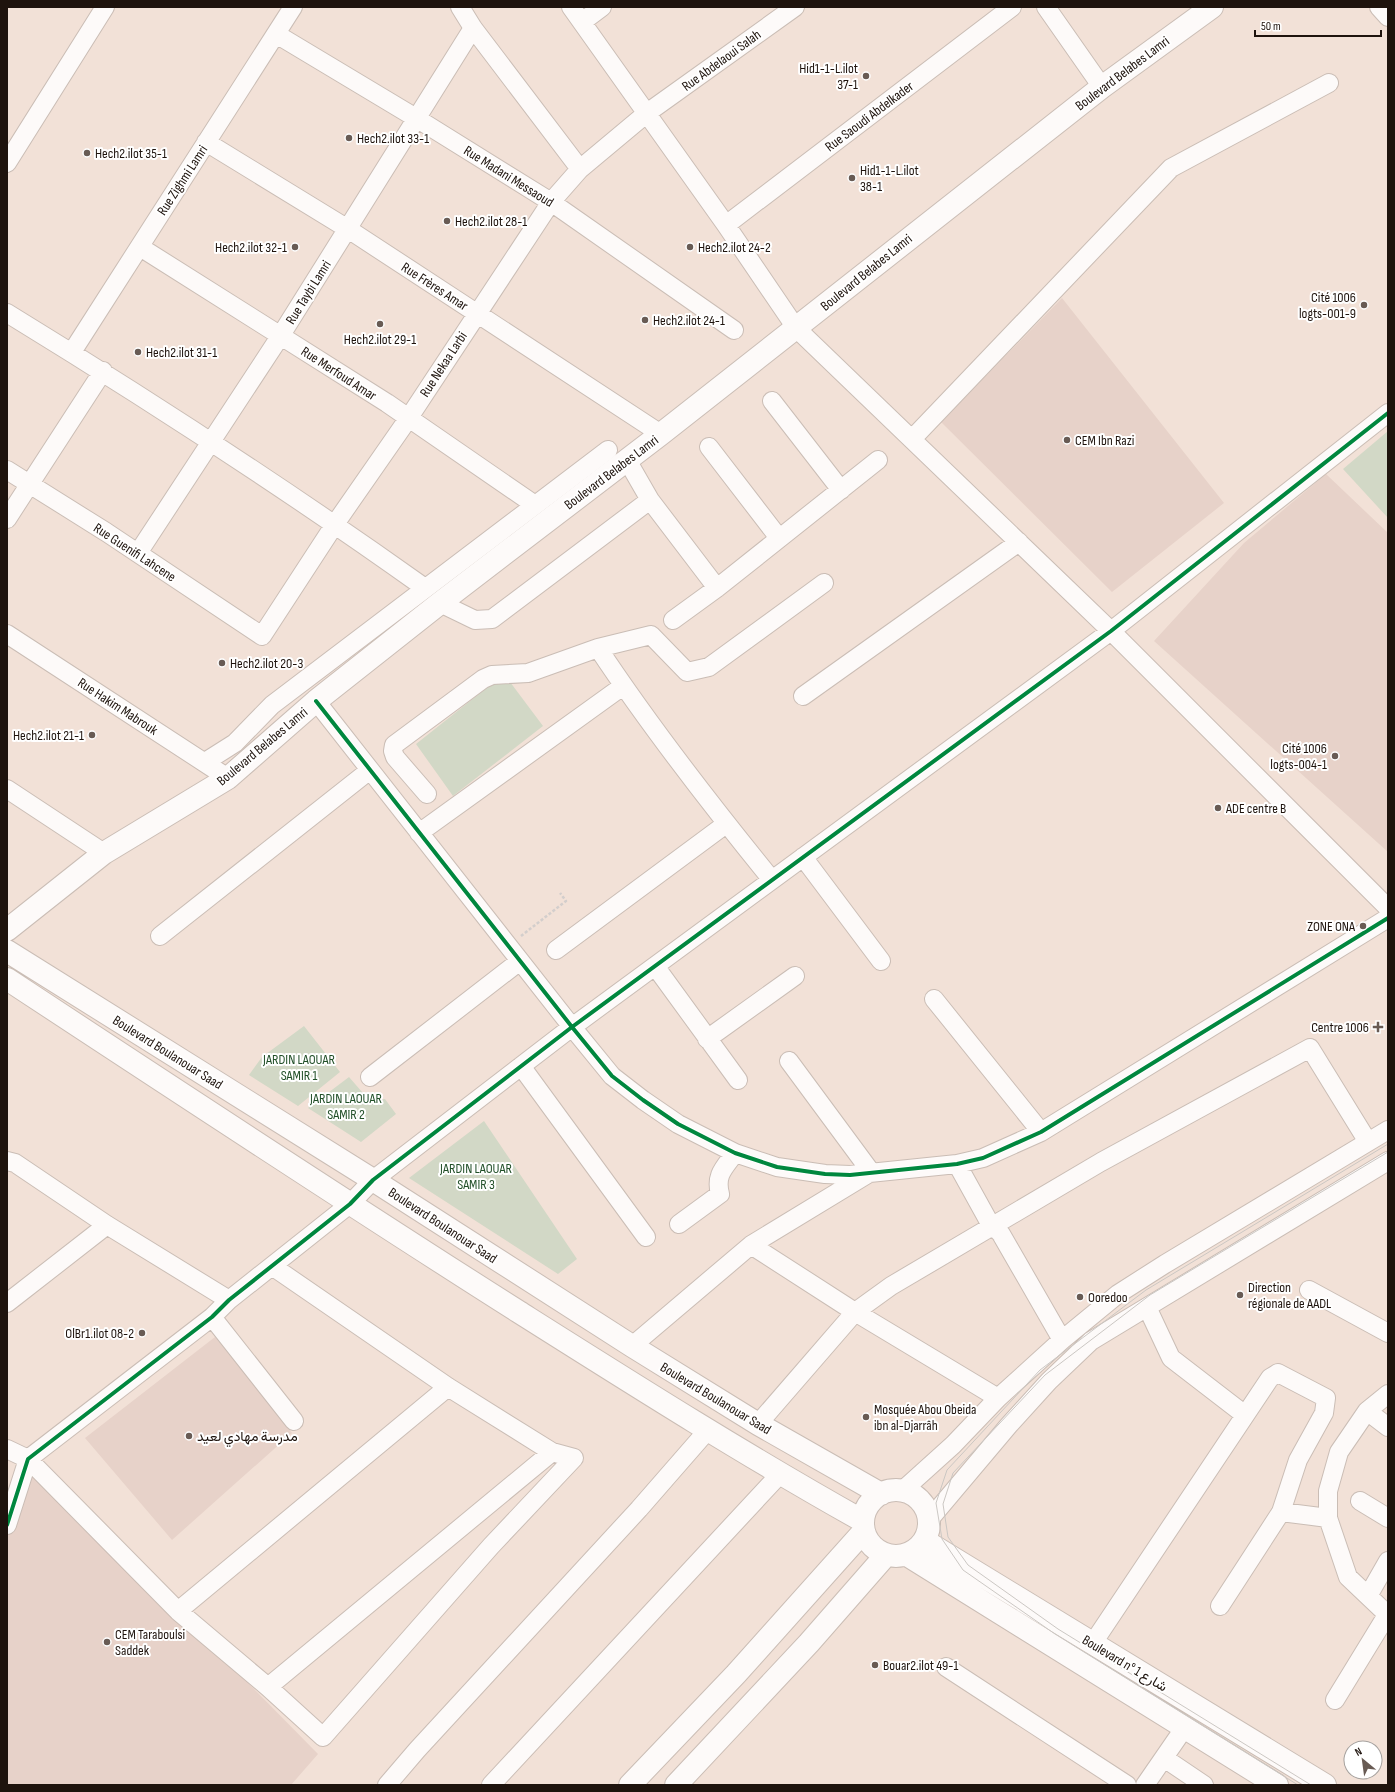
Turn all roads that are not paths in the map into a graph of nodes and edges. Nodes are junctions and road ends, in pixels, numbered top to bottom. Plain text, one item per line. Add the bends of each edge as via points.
1 (105, 7) edge
2 (293, 7) edge
3 (460, 7) edge
4 (571, 7) edge
5 (602, 7) edge
6 (795, 7) edge
7 (1012, 7) edge
8 (1046, 7) edge
9 (1212, 7) edge
10 (1379, 7) edge
11 (1388, 17) edge
12 (582, 22) junction
13 (473, 28) junction
14 (276, 34) junction
15 (1330, 83) dead end
16 (1102, 87) junction
17 (647, 113) junction
18 (416, 118) junction
19 (206, 142) junction
20 (7, 163) edge
21 (580, 169) junction
22 (551, 202) junction
23 (726, 225) junction
24 (348, 229) junction
25 (140, 246) junction
26 (7, 313) edge
27 (476, 313) junction
28 (796, 328) junction
29 (734, 330) dead end
30 (281, 335) junction
31 (72, 352) junction
32 (103, 371) junction
33 (772, 401) dead end
34 (1388, 413) edge
35 (408, 419) junction
36 (661, 434) junction
37 (912, 439) junction
38 (210, 442) junction
39 (709, 447) dead end
40 (608, 450) dead end
41 (627, 460) junction
42 (878, 460) dead end
43 (7, 470) edge
44 (30, 484) junction
45 (841, 490) junction
46 (650, 500) junction
47 (535, 505) junction
48 (7, 518) edge
49 (335, 524) junction
50 (779, 538) junction
51 (1019, 542) junction
52 (138, 553) junction
53 (824, 583) dead end
54 (717, 588) junction
55 (433, 595) junction
56 (673, 620) dead end
57 (1111, 631) junction
58 (7, 634) edge
59 (262, 636) joint
60 (598, 648) junction
61 (623, 686) junction
62 (803, 696) dead end
63 (316, 701) junction
64 (205, 762) junction
65 (370, 770) junction
66 (228, 778) junction
67 (7, 789) edge
68 (426, 794) dead end
69 (726, 824) junction
70 (419, 833) junction
71 (104, 853) junction
72 (802, 857) junction
73 (772, 880) junction
74 (1388, 908) edge
75 (1388, 918) edge
76 (7, 930) edge
77 (160, 936) dead end
78 (556, 950) dead end
79 (7, 951) edge
80 (881, 960) dead end
81 (520, 961) junction
82 (655, 966) junction
83 (795, 976) dead end
84 (7, 979) edge
85 (934, 999) dead end
86 (572, 1027) junction
87 (707, 1039) junction
88 (789, 1062) dead end
89 (521, 1066) junction
90 (370, 1077) dead end
91 (738, 1080) dead end
92 (1388, 1130) edge
93 (1040, 1132) junction
94 (1368, 1142) junction
95 (735, 1153) junction
96 (7, 1161) edge
97 (1388, 1161) edge
98 (957, 1164) junction
99 (871, 1172) junction
100 (373, 1180) junction
101 (350, 1204) junction
102 (679, 1224) dead end
103 (107, 1225) junction
104 (994, 1225) junction
105 (646, 1237) dead end
106 (751, 1245) junction
107 (272, 1266) junction
108 (1309, 1290) dead end
109 (229, 1300) junction
110 (7, 1303) edge
111 (1147, 1307) junction
112 (855, 1312) junction
113 (212, 1317) junction
114 (1388, 1333) edge
115 (1062, 1340) junction
116 (632, 1346) junction
117 (448, 1387) junction
118 (1388, 1394) edge
119 (998, 1398) junction
120 (1367, 1411) junction
121 (1245, 1415) junction
122 (294, 1421) dead end
123 (758, 1424) junction
124 (1388, 1427) edge
125 (707, 1431) junction
126 (7, 1449) edge
127 (552, 1452) junction
128 (28, 1460) junction
129 (780, 1474) junction
130 (902, 1491) junction
131 (881, 1494) junction
132 (1360, 1501) dead end
133 (1282, 1512) junction
134 (1328, 1518) junction
135 (1388, 1518) edge
136 (929, 1520) junction
137 (7, 1525) edge
138 (863, 1526) junction
139 (925, 1541) junction
140 (886, 1555) junction
141 (907, 1555) junction
142 (1388, 1561) edge
143 (1368, 1596) junction
144 (1220, 1606) dead end
145 (178, 1611) junction
146 (1388, 1615) edge
147 (1092, 1643) junction
148 (946, 1667) dead end
149 (268, 1687) junction
150 (1335, 1700) dead end
151 (1185, 1727) junction
152 (1164, 1758) junction
153 (387, 1785) edge
154 (491, 1785) edge
155 (630, 1785) edge
156 (676, 1785) edge
157 (1127, 1785) edge
158 (1145, 1785) edge
159 (1204, 1785) edge
160 (1277, 1785) edge
161 (1325, 1785) edge

1 - 20 street
2 - 14 street, Rue Zighmi Lamri
3 - 13 street
4 - 12 street
5 - 12 street
6 - 17 street, Rue Abdelaoui Salah
7 - 23 street, Rue Saoudi Abdelkader
8 - 16 street
9 - 16 main road, Boulevard Belabes Lamri
10 - 11 street
12 - 17 street
13 - 18 street, Rue Taybi Lamri
13 - 21 street
14 - 18 street, Rue Madani Messaoud
14 - 19 street, Rue Zighmi Lamri
15 - 37 street via 1171,168
16 - 28 main road, Boulevard Belabes Lamri
17 - 21 street, Rue Nekaa Larbi
17 - 23 street
18 - 22 street, Rue Madani Messaoud
18 - 24 street, Rue Taybi Lamri
19 - 24 street, Rue Frères Amar
19 - 25 street, Rue Zighmi Lamri
21 - 22 street, Rue Nekaa Larbi
22 - 27 street, Rue Nekaa Larbi
22 - 29 street, Rue Madani Messaoud
23 - 28 street
24 - 27 street, Rue Frères Amar
24 - 30 street, Rue Taybi Lamri
25 - 30 street, Rue Merfoud Amar
25 - 31 street, Rue Zighmi Lamri
26 - 31 street
27 - 35 street, Rue Nekaa Larbi
27 - 36 street, Rue Frères Amar
28 - 36 main road, Boulevard Belabes Lamri
28 - 37 street
30 - 35 street, Rue Merfoud Amar
30 - 38 street, Rue Taybi Lamri
31 - 32 street
32 - 38 street
32 - 44 street
33 - 45 street
34 - 57 street
35 - 47 street, Rue Merfoud Amar
35 - 49 street, Rue Nekaa Larbi
36 - 41 main road, Boulevard Belabes Lamri
37 - 51 street
38 - 49 street
38 - 52 street, Rue Taybi Lamri
39 - 50 street
40 - 47 street
41 - 46 street
41 - 55 main road, Boulevard Belabes Lamri
42 - 45 street
43 - 44 street, Rue Guenifi Lahcene
44 - 48 street
44 - 52 street, Rue Guenifi Lahcene
45 - 50 street
46 - 54 street
46 - 55 street via 492,619 475,620
47 - 55 street
49 - 55 street
49 - 59 street, Rue Nekaa Larbi
50 - 54 street
51 - 57 street
51 - 62 street
52 - 59 street, Rue Guenifi Lahcene
53 - 60 street via 709,666 687,672 651,635
54 - 56 street
55 - 63 main road, Boulevard Belabes Lamri
55 - 64 street via 272,705 235,743
57 - 72 street
57 - 74 street
58 - 64 street, Rue Hakim Mabrouk
60 - 61 street
60 - 68 street via 528,673 492,675 483,679 394,745 395,757
61 - 69 street
61 - 70 street
63 - 65 street
63 - 66 main road, Boulevard Belabes Lamri
64 - 66 street, Rue Hakim Mabrouk
65 - 70 street
65 - 77 street
66 - 71 main road, Boulevard Belabes Lamri
67 - 71 street
69 - 73 street
69 - 78 street
70 - 81 street
71 - 76 main road, Boulevard Belabes Lamri
72 - 73 street
72 - 80 street
73 - 82 street
75 - 93 street
79 - 100 main road, Boulevard Boulanouar Saad
81 - 86 street
81 - 90 street
82 - 86 street
82 - 87 street
83 - 87 street
84 - 101 main road, Boulevard Boulanouar Saad
85 - 93 street
86 - 89 street
86 - 95 street via 612,1076 643,1100 678,1124
87 - 91 street
88 - 99 street
89 - 100 street
89 - 105 street
92 - 94 street
93 - 98 street via 982,1158
94 - 104 street via 1310,1048 1101,1162
94 - 115 street via 1118,1294
95 - 99 street via 777,1167 826,1174 850,1175
95 - 102 street via 721,1172 717,1183 720,1194
96 - 103 street via 15,1163
97 - 111 street
98 - 99 street
98 - 104 street via 988,1220
99 - 106 street
100 - 101 street
100 - 116 main road, Boulevard Boulanouar Saad
101 - 107 street
101 - 125 main road, Boulevard Boulanouar Saad
103 - 109 street
103 - 110 street
104 - 112 street via 891,1286
104 - 115 street
106 - 112 street
106 - 116 street
107 - 109 street
107 - 117 street
108 - 114 street
109 - 113 street
111 - 121 street via 1171,1358
111 - 136 street via 1091,1341 1060,1371 1009,1425
112 - 119 street
112 - 123 street
113 - 122 street
113 - 128 street
115 - 119 street
116 - 123 main road, Boulevard Boulanouar Saad
117 - 127 street
117 - 145 street
118 - 120 street
119 - 130 street via 953,1445
120 - 124 street
120 - 134 street via 1339,1452 1328,1491
121 - 133 street via 1270,1378 1278,1373 1326,1398 1324,1413 1298,1460
121 - 147 street
123 - 131 main road, Boulevard Boulanouar Saad
125 - 129 main road, Boulevard Boulanouar Saad
125 - 153 street via 640,1509
126 - 128 street
127 - 149 street
127 - 149 street via 574,1458 491,1546 323,1738
128 - 137 street
128 - 145 street
129 - 138 main road, Boulevard Boulanouar Saad
129 - 154 street
130 - 131 main road
130 - 136 main road via 912,1494 920,1501
131 - 138 main road via 872,1500 866,1510
132 - 135 street
133 - 134 street
133 - 144 street
134 - 143 street via 1348,1577
136 - 139 main road
138 - 140 main road via 868,1542
138 - 155 main road via 736,1674
139 - 141 main road
139 - 147 main road, Boulevard n° شارع 1
140 - 141 main road
140 - 156 main road via 809,1644
141 - 151 main road, Boulevard n° شارع 1
142 - 143 street
143 - 146 street
145 - 149 street
146 - 150 street
147 - 161 main road, Boulevard n° شارع 1
148 - 157 street
151 - 152 street
151 - 160 main road, Boulevard n° شارع 1
152 - 158 street
152 - 159 street

